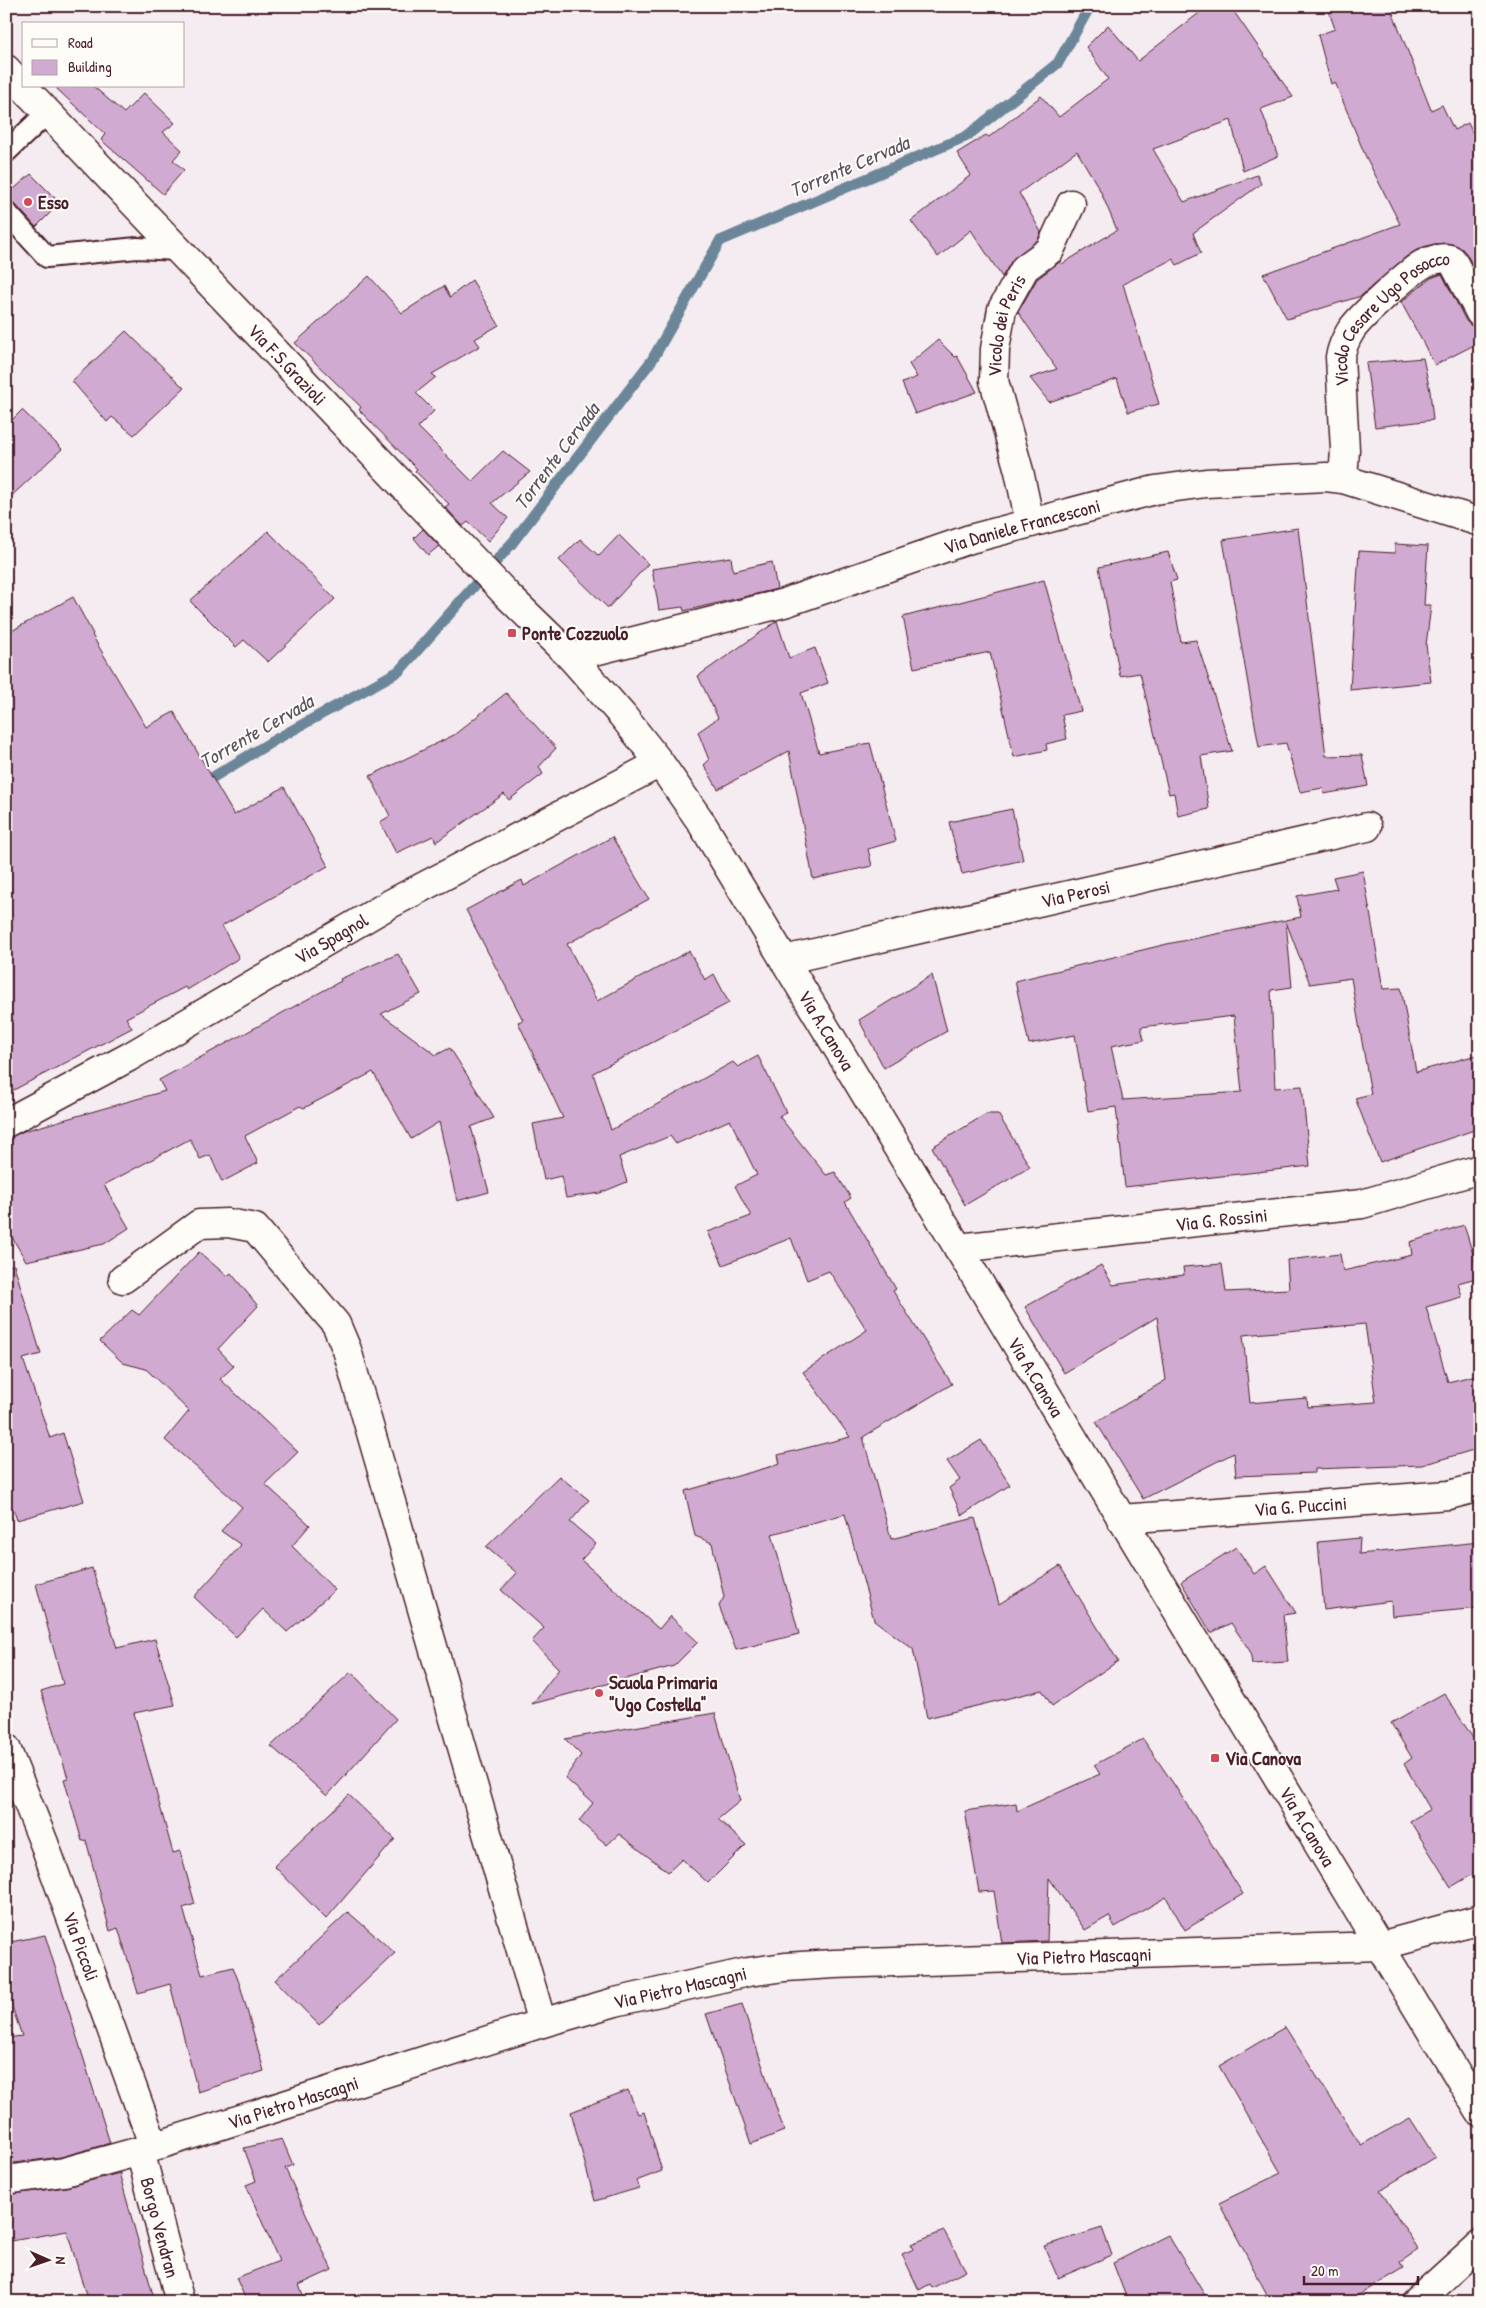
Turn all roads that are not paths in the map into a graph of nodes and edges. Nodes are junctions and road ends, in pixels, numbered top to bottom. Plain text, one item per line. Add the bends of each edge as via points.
1 (6, 69) edge
2 (22, 86) edge
3 (24, 88) edge
4 (47, 113) junction
5 (6, 152) edge
6 (1071, 204) dead end
7 (6, 212) edge
8 (178, 250) junction
9 (1480, 313) edge
10 (1343, 479) junction
11 (1480, 522) edge
12 (1030, 523) junction
13 (571, 657) junction
14 (660, 762) junction
15 (1367, 827) dead end
16 (784, 960) junction
17 (6, 1123) edge
18 (1480, 1169) edge
19 (958, 1248) junction
20 (123, 1279) dead end
21 (1480, 1487) edge
22 (1121, 1519) junction
23 (6, 1748) edge
24 (1480, 1919) edge
25 (1380, 1946) junction
26 (542, 2023) junction
27 (1480, 2112) edge
28 (147, 2149) junction
29 (6, 2180) edge
30 (1480, 2244) edge
31 (180, 2302) edge
32 (1416, 2302) edge

1 - 2 street, Via F.S.Grazioli
3 - 4 street, Via F.S.Grazioli
4 - 5 lane
4 - 8 street, Via F.S.Grazioli
6 - 12 street, Vicolo dei Peris via 1050,250 1025,268 1002,310 995,349 994,381
7 - 8 lane via 47,257 137,248
8 - 13 street, Via F.S.Grazioli via 474,561
9 - 10 street, Vicolo Cesare Ugo Posocco via 1452,260 1447,257 1418,268 1350,331 1340,357
10 - 11 street, Via Daniele Francesconi
10 - 12 street, Via Daniele Francesconi via 1307,477 1182,485
12 - 13 street, Via Daniele Francesconi via 970,539 784,603
13 - 14 street, Via A.Canova
14 - 16 street, Via A.Canova via 701,822
14 - 17 street, Via Spagnol via 390,904 129,1056
15 - 16 street, Via Perosi
16 - 19 street, Via A.Canova
18 - 19 street, Via G. Rossini via 1362,1204
19 - 22 street, Via A.Canova
20 - 26 street via 199,1224 255,1228 336,1324 347,1350
21 - 22 street, Via G. Puccini via 1449,1495
22 - 25 street, Via A.Canova
23 - 28 street, Via Piccoli via 44,1843
24 - 25 street, Via Pietro Mascagni
25 - 26 street, Via Pietro Mascagni via 785,1967 706,1981
25 - 27 street, Via A.Canova
26 - 28 street, Via Pietro Mascagni
28 - 29 street, Via Pietro Mascagni via 64,2172
28 - 31 street, Borgo Vendran
30 - 32 street

